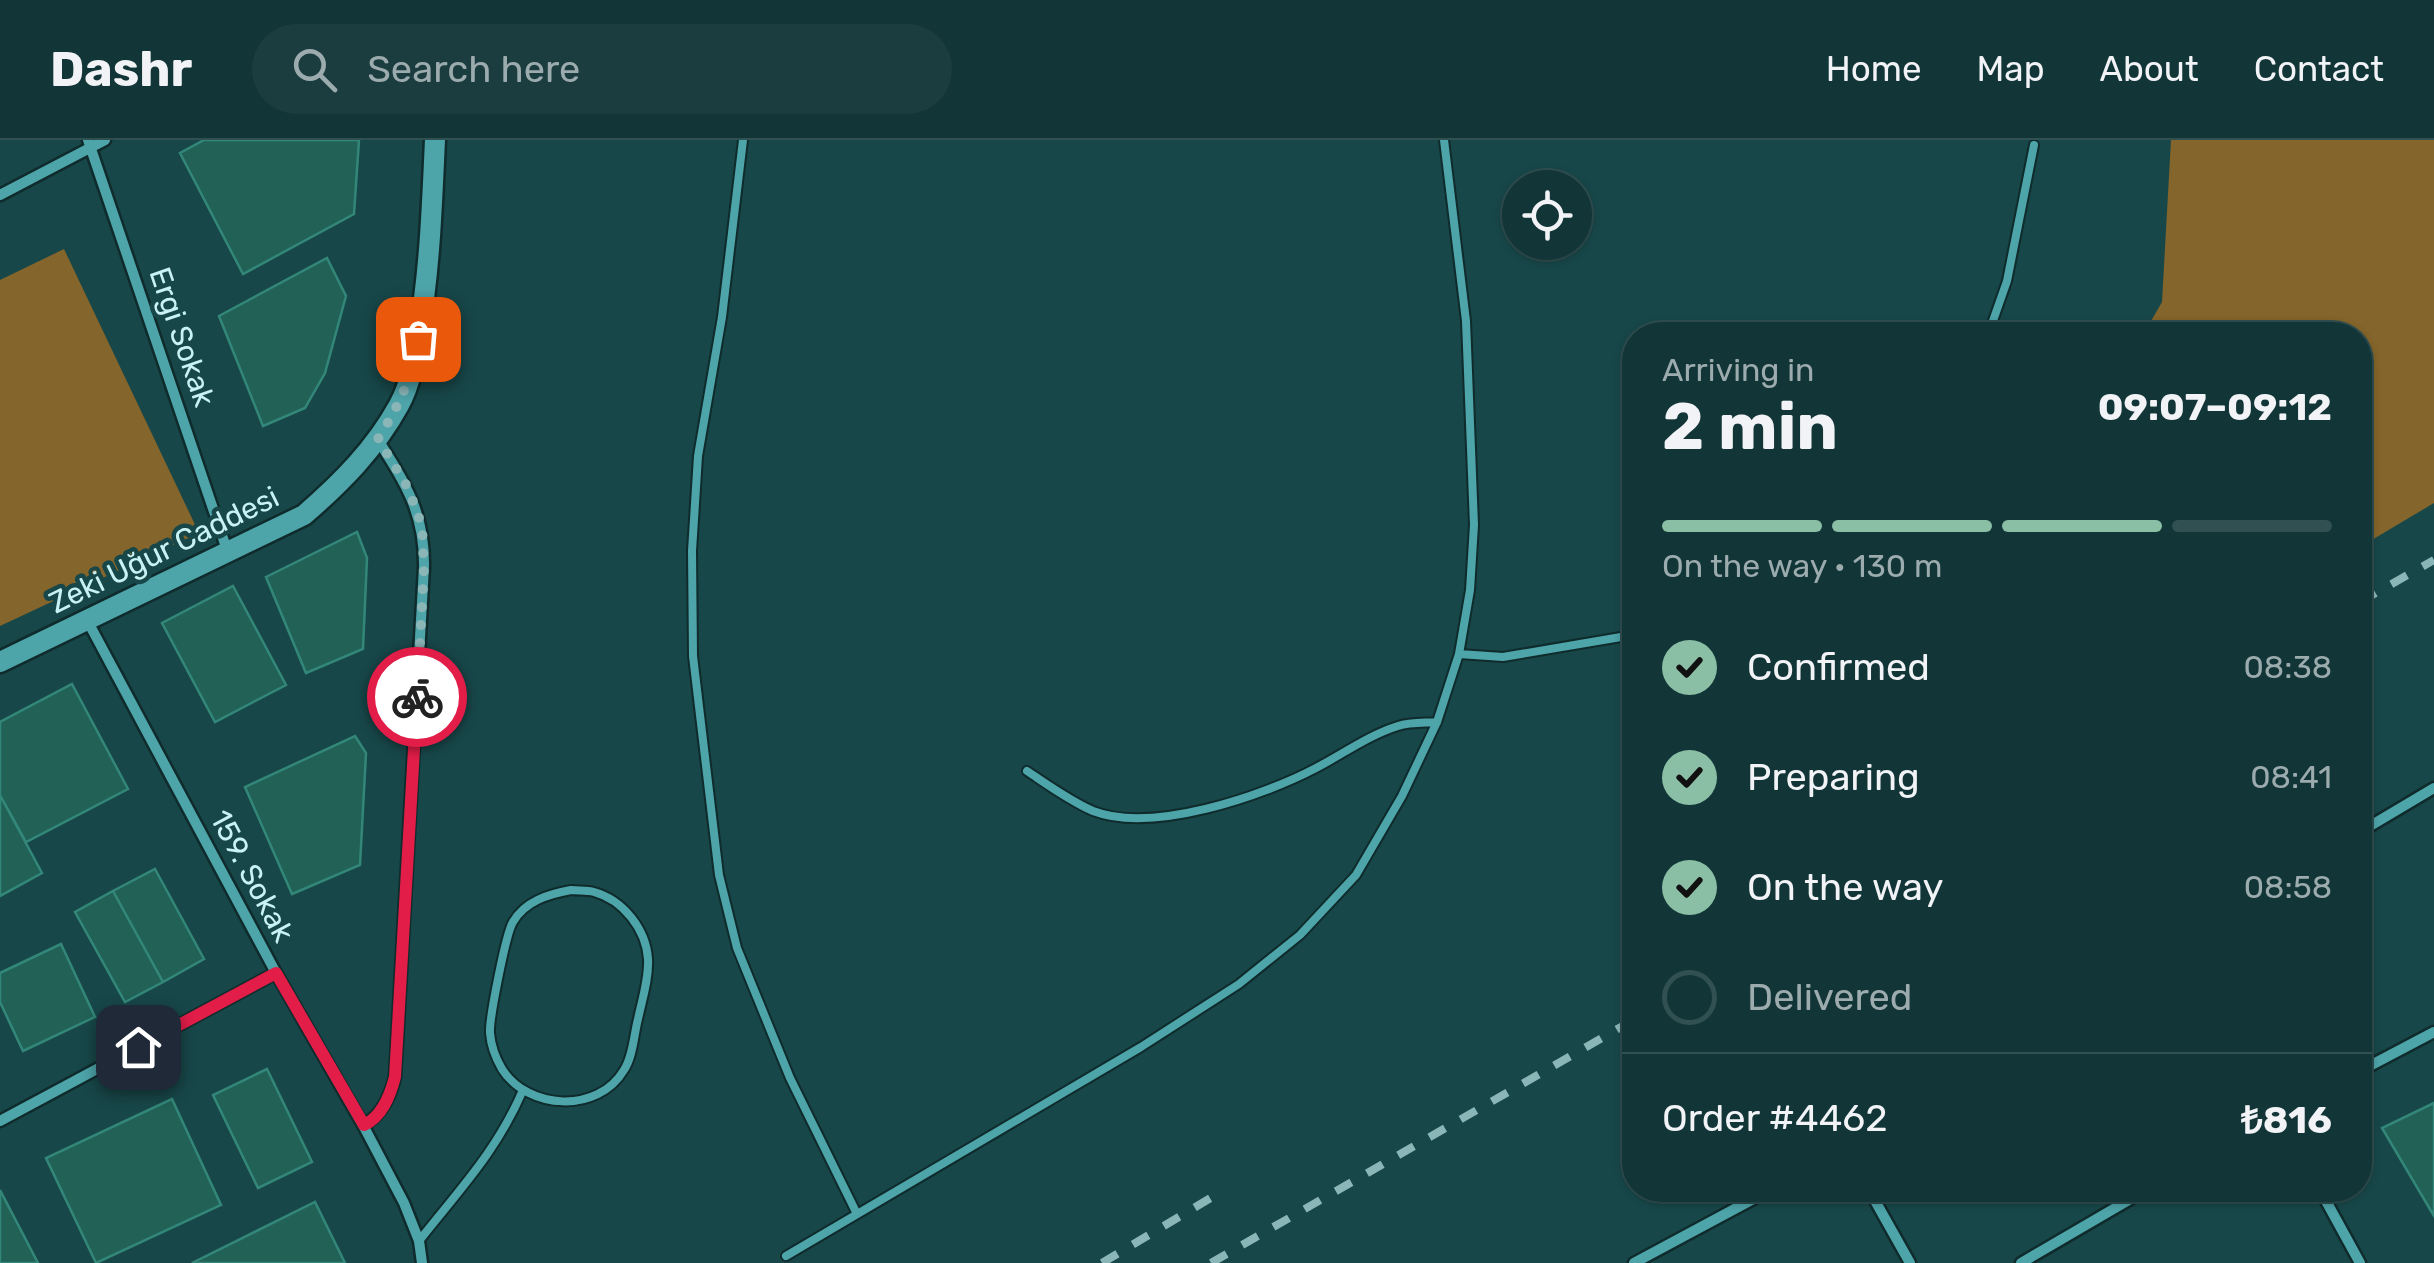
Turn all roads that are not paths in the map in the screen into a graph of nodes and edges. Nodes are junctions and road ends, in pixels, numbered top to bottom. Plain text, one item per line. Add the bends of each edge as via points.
1 (105, 140) edge
2 (435, 140) edge
3 (744, 140) edge
4 (1444, 140) edge
5 (90, 144) edge
6 (2034, 145) dead end
7 (0, 196) edge
8 (1993, 322) edge
9 (378, 439) junction
10 (227, 550) junction
11 (87, 620) junction
12 (1622, 637) edge
13 (1459, 654) junction
14 (0, 662) edge
15 (1437, 722) junction
16 (1027, 771) dead end
17 (2434, 788) edge
18 (2372, 825) edge
19 (276, 973) junction
20 (2434, 1032) edge
21 (2372, 1064) edge
22 (523, 1090) junction
23 (0, 1121) edge
24 (364, 1125) junction
25 (1748, 1202) edge
26 (1875, 1202) edge
27 (2125, 1202) edge
28 (2327, 1202) edge
29 (857, 1214) junction
30 (419, 1240) junction
31 (786, 1256) dead end
32 (422, 1263) edge
33 (1634, 1263) edge
34 (1910, 1263) edge
35 (2021, 1263) edge
36 (2360, 1263) edge

1 - 5 street
2 - 9 main road, Zeki Uğur Caddesi via 427,283 413,367
3 - 29 lane via 698,456 693,656 719,874 736,948
4 - 13 lane via 1466,321 1474,525
5 - 7 street
5 - 10 street, Ergi Sokak
6 - 8 lane
9 - 10 main road, Zeki Uğur Caddesi via 304,515
9 - 24 street via 416,507 424,568 395,1077 385,1104
10 - 11 main road, Zeki Uğur Caddesi
11 - 14 main road, Zeki Uğur Caddesi
11 - 19 street, 159. Sokak
12 - 13 lane via 1502,657
13 - 15 lane
15 - 16 lane via 1375,735 1277,788 1162,816 1095,812
15 - 29 lane via 1356,875 1300,935 1157,1036
17 - 18 street
19 - 23 street
19 - 24 street, 159. Sokak
20 - 21 street
22 - 22 lane via 544,1100 578,1100 610,1086 626,1068 648,960 632,918 594,892 548,894 512,923 490,1031 494,1054
22 - 30 lane via 488,1156
24 - 30 street, 159. Sokak
25 - 33 street
26 - 34 street
27 - 35 street
28 - 36 street
29 - 31 lane
30 - 32 street, 159. Sokak

